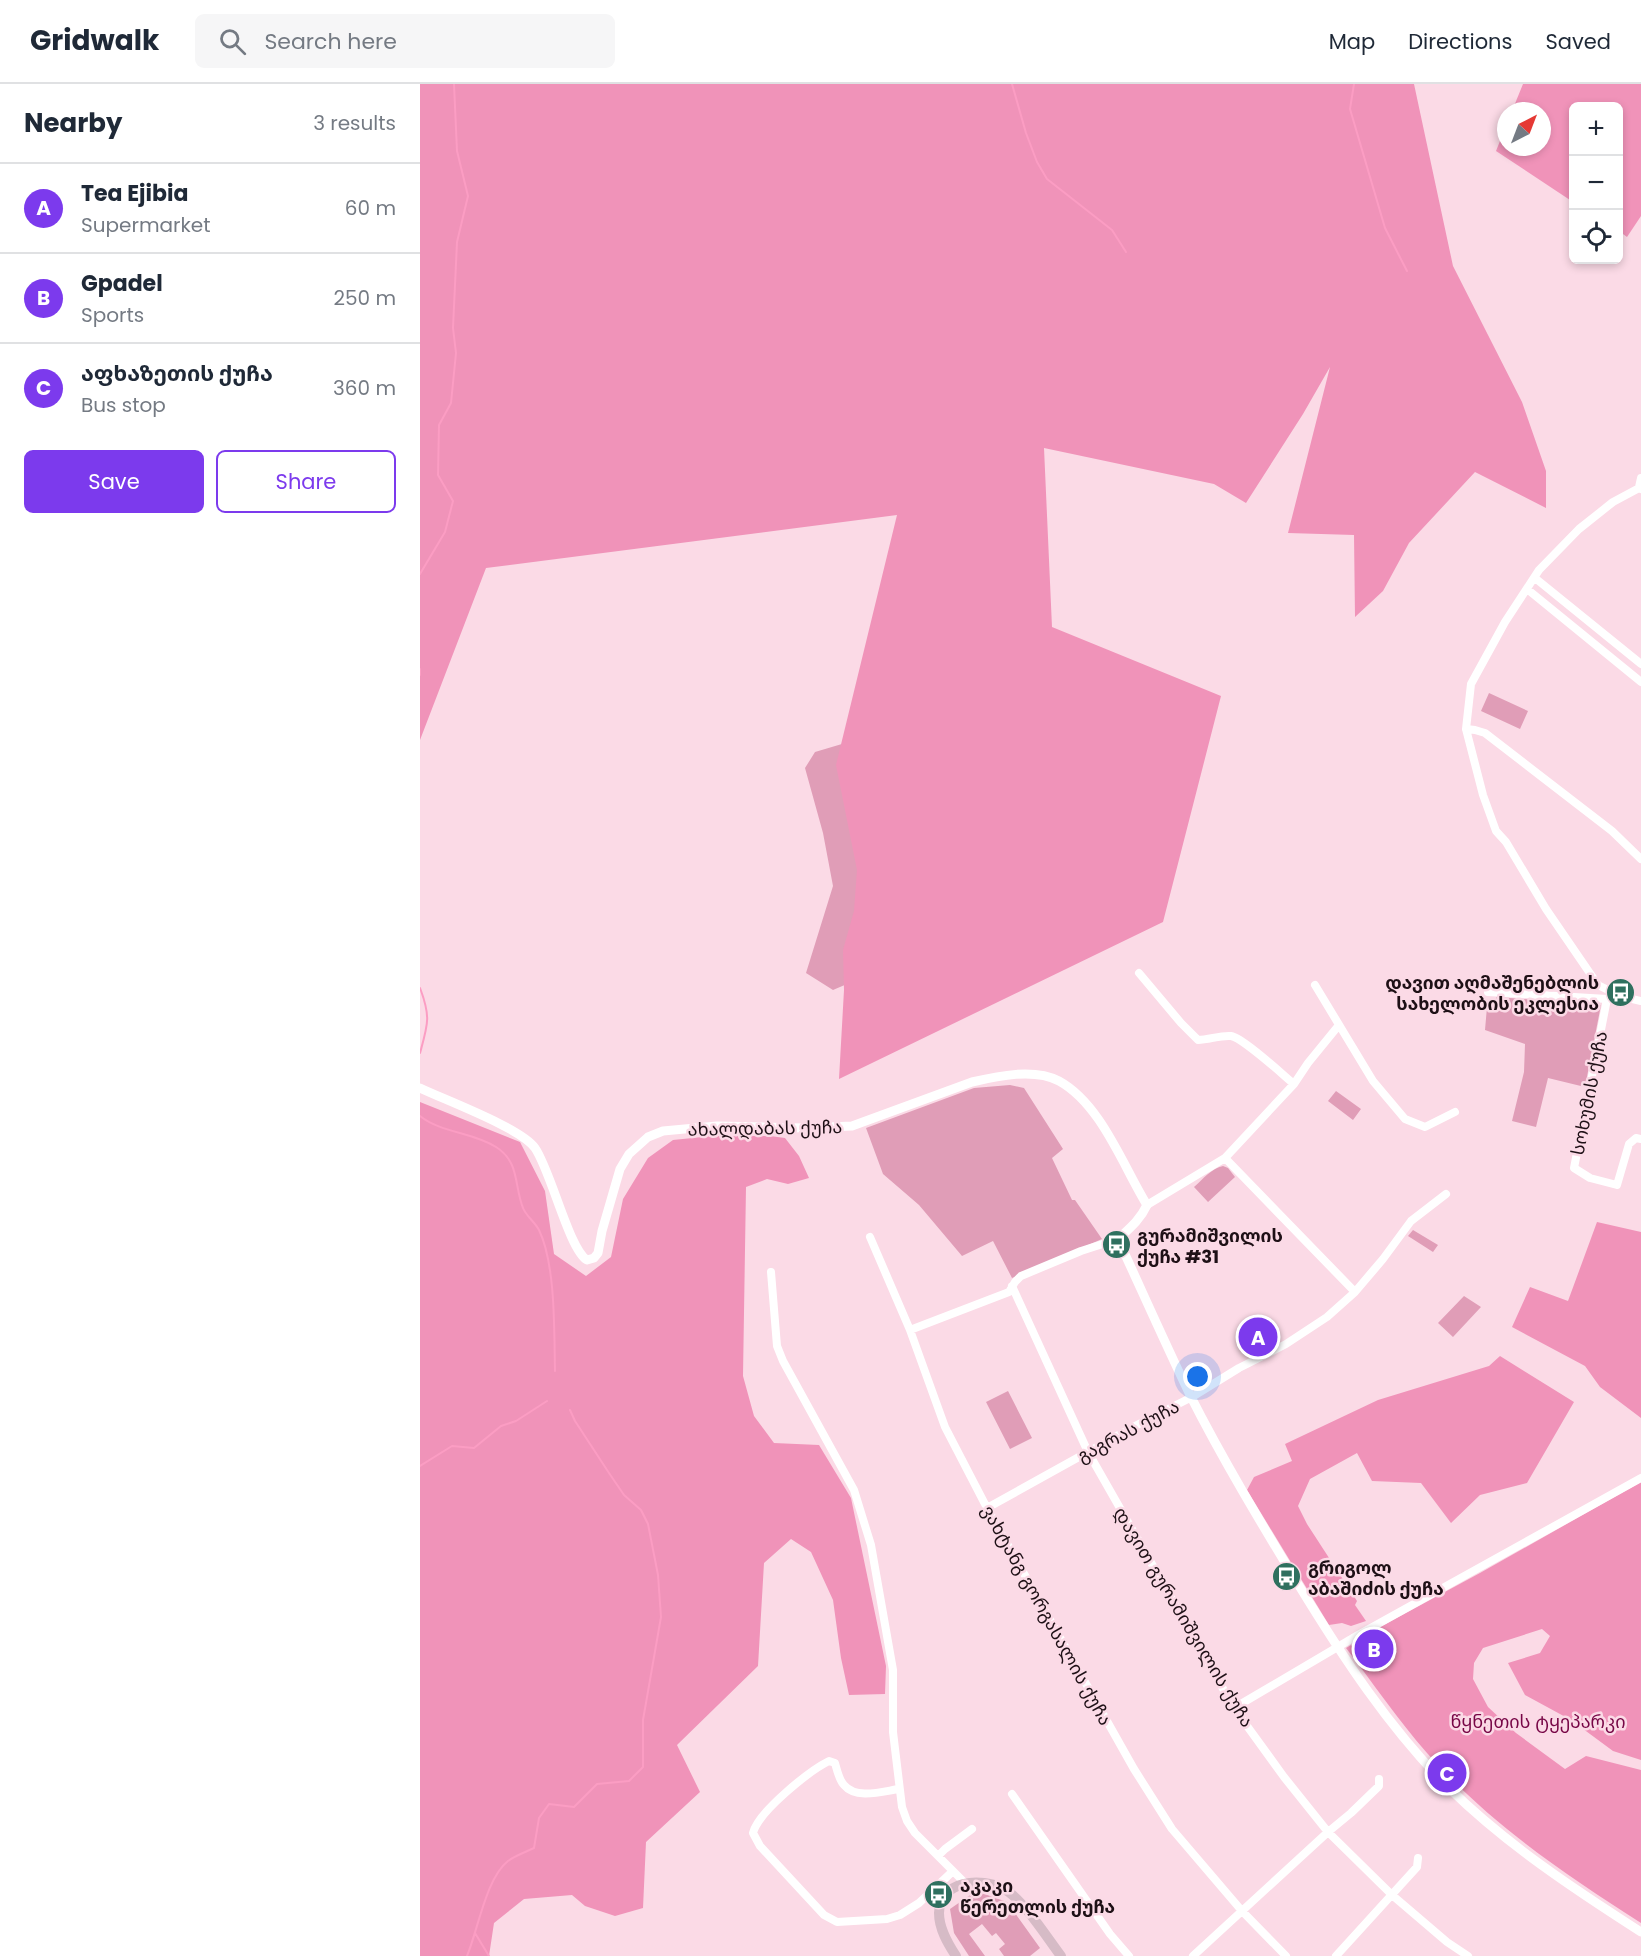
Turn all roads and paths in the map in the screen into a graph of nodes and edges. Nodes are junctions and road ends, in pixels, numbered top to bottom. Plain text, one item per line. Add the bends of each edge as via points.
1 (1641, 478) edge
2 (1640, 487) edge
3 (1535, 578) junction
4 (1527, 589) junction
5 (1628, 653) junction
6 (1619, 664) junction
7 (1641, 664) edge
8 (1641, 682) edge
9 (1466, 729) junction
10 (1641, 859) edge
11 (1139, 973) dead end
12 (1315, 985) dead end
13 (1488, 992) dead end
14 (1620, 996) junction
15 (1607, 999) junction
16 (1641, 1000) edge
17 (1339, 1025) junction
18 (1294, 1084) junction
19 (420, 1088) edge
20 (1455, 1112) dead end
21 (1641, 1139) edge
22 (1226, 1158) junction
23 (1446, 1194) dead end
24 (1147, 1205) junction
25 (870, 1237) dead end
26 (1118, 1239) junction
27 (771, 1272) dead end
28 (1012, 1286) junction
29 (1356, 1292) junction
30 (910, 1330) junction
31 (1192, 1397) junction
32 (1088, 1452) junction
33 (1641, 1478) edge
34 (987, 1508) junction
35 (1336, 1647) junction
36 (1234, 1708) junction
37 (1378, 1779) dead end
38 (899, 1789) junction
39 (1012, 1794) dead end
40 (972, 1829) dead end
41 (1328, 1832) junction
42 (938, 1856) junction
43 (1418, 1858) dead end
44 (953, 1871) junction
45 (965, 1883) junction
46 (1392, 1895) junction
47 (1242, 1911) junction
48 (1641, 1932) edge
49 (956, 1956) edge
50 (1062, 1956) edge
51 (1129, 1956) edge
52 (1193, 1956) edge
53 (1286, 1956) edge
54 (1336, 1956) edge
55 (1468, 1956) edge

1 - 2 street
2 - 3 street via 1612,502 1579,529
3 - 4 street
3 - 5 street
4 - 6 street
4 - 9 street via 1471,684
5 - 6 street
5 - 7 street
6 - 8 street
9 - 10 street via 1485,733 1612,831
9 - 14 street via 1496,831 1598,985
11 - 18 street via 1198,1040 1238,1038
12 - 17 street
13 - 15 street
14 - 15 street
14 - 16 street
15 - 21 street, სოხუმის ქუჩა via 1574,1168 1590,1178 1617,1185 1629,1144
17 - 18 street
17 - 20 street via 1372,1081 1405,1119 1422,1127
18 - 22 street
19 - 24 street, ახალდაბას ქუჩა via 517,1132 534,1146 577,1250 587,1260 598,1253 620,1169 629,1154 648,1137 663,1131 717,1126 852,1126 972,1082 1009,1076 1034,1074 1059,1081 1087,1105
22 - 24 street
22 - 29 street
23 - 29 street, გაგრას ქუჩა via 1411,1221
24 - 26 street via 1141,1217
25 - 30 street, ვახტანგ გორგასალის ქუჩა
26 - 28 street via 1021,1276
26 - 31 street
27 - 38 street via 777,1346 854,1490 871,1545 893,1670 893,1732
28 - 30 street via 1009,1292
28 - 32 street, დავით გურამიშვილის ქუჩა
29 - 31 street, გაგრას ქუჩა via 1286,1344
30 - 34 street, ვახტანგ გორგასალის ქუჩა via 945,1427
31 - 32 street, გაგრას ქუჩა
31 - 35 street via 1255,1513
32 - 34 street, გაგრას ქუჩა
32 - 36 street, დავით გურამიშვილის ქუჩა
33 - 35 street
34 - 47 street, ვახტანგ გორგასალის ქუჩა via 1134,1769 1172,1829
35 - 36 street
35 - 48 street via 1404,1737 1471,1808 1570,1886
36 - 41 street, დავით გურამიშვილის ქუჩა
37 - 41 street via 1379,1786
38 - 42 street via 907,1821
38 - 44 street via 851,1791 844,1786 835,1763 829,1761 763,1814 753,1833 760,1846 824,1915 837,1922 900,1915
39 - 51 street
40 - 42 street
41 - 46 street, დავით გურამიშვილის ქუჩა
41 - 47 street
42 - 44 street
43 - 46 street via 1417,1867
44 - 45 street
45 - 49 main road via 944,1896 939,1911 942,1930
45 - 50 main road via 985,1883 1006,1890
46 - 54 street
46 - 55 street, დავით გურამიშვილის ქუჩა
47 - 52 street
47 - 53 street, ვახტანგ გორგასალის ქუჩა

